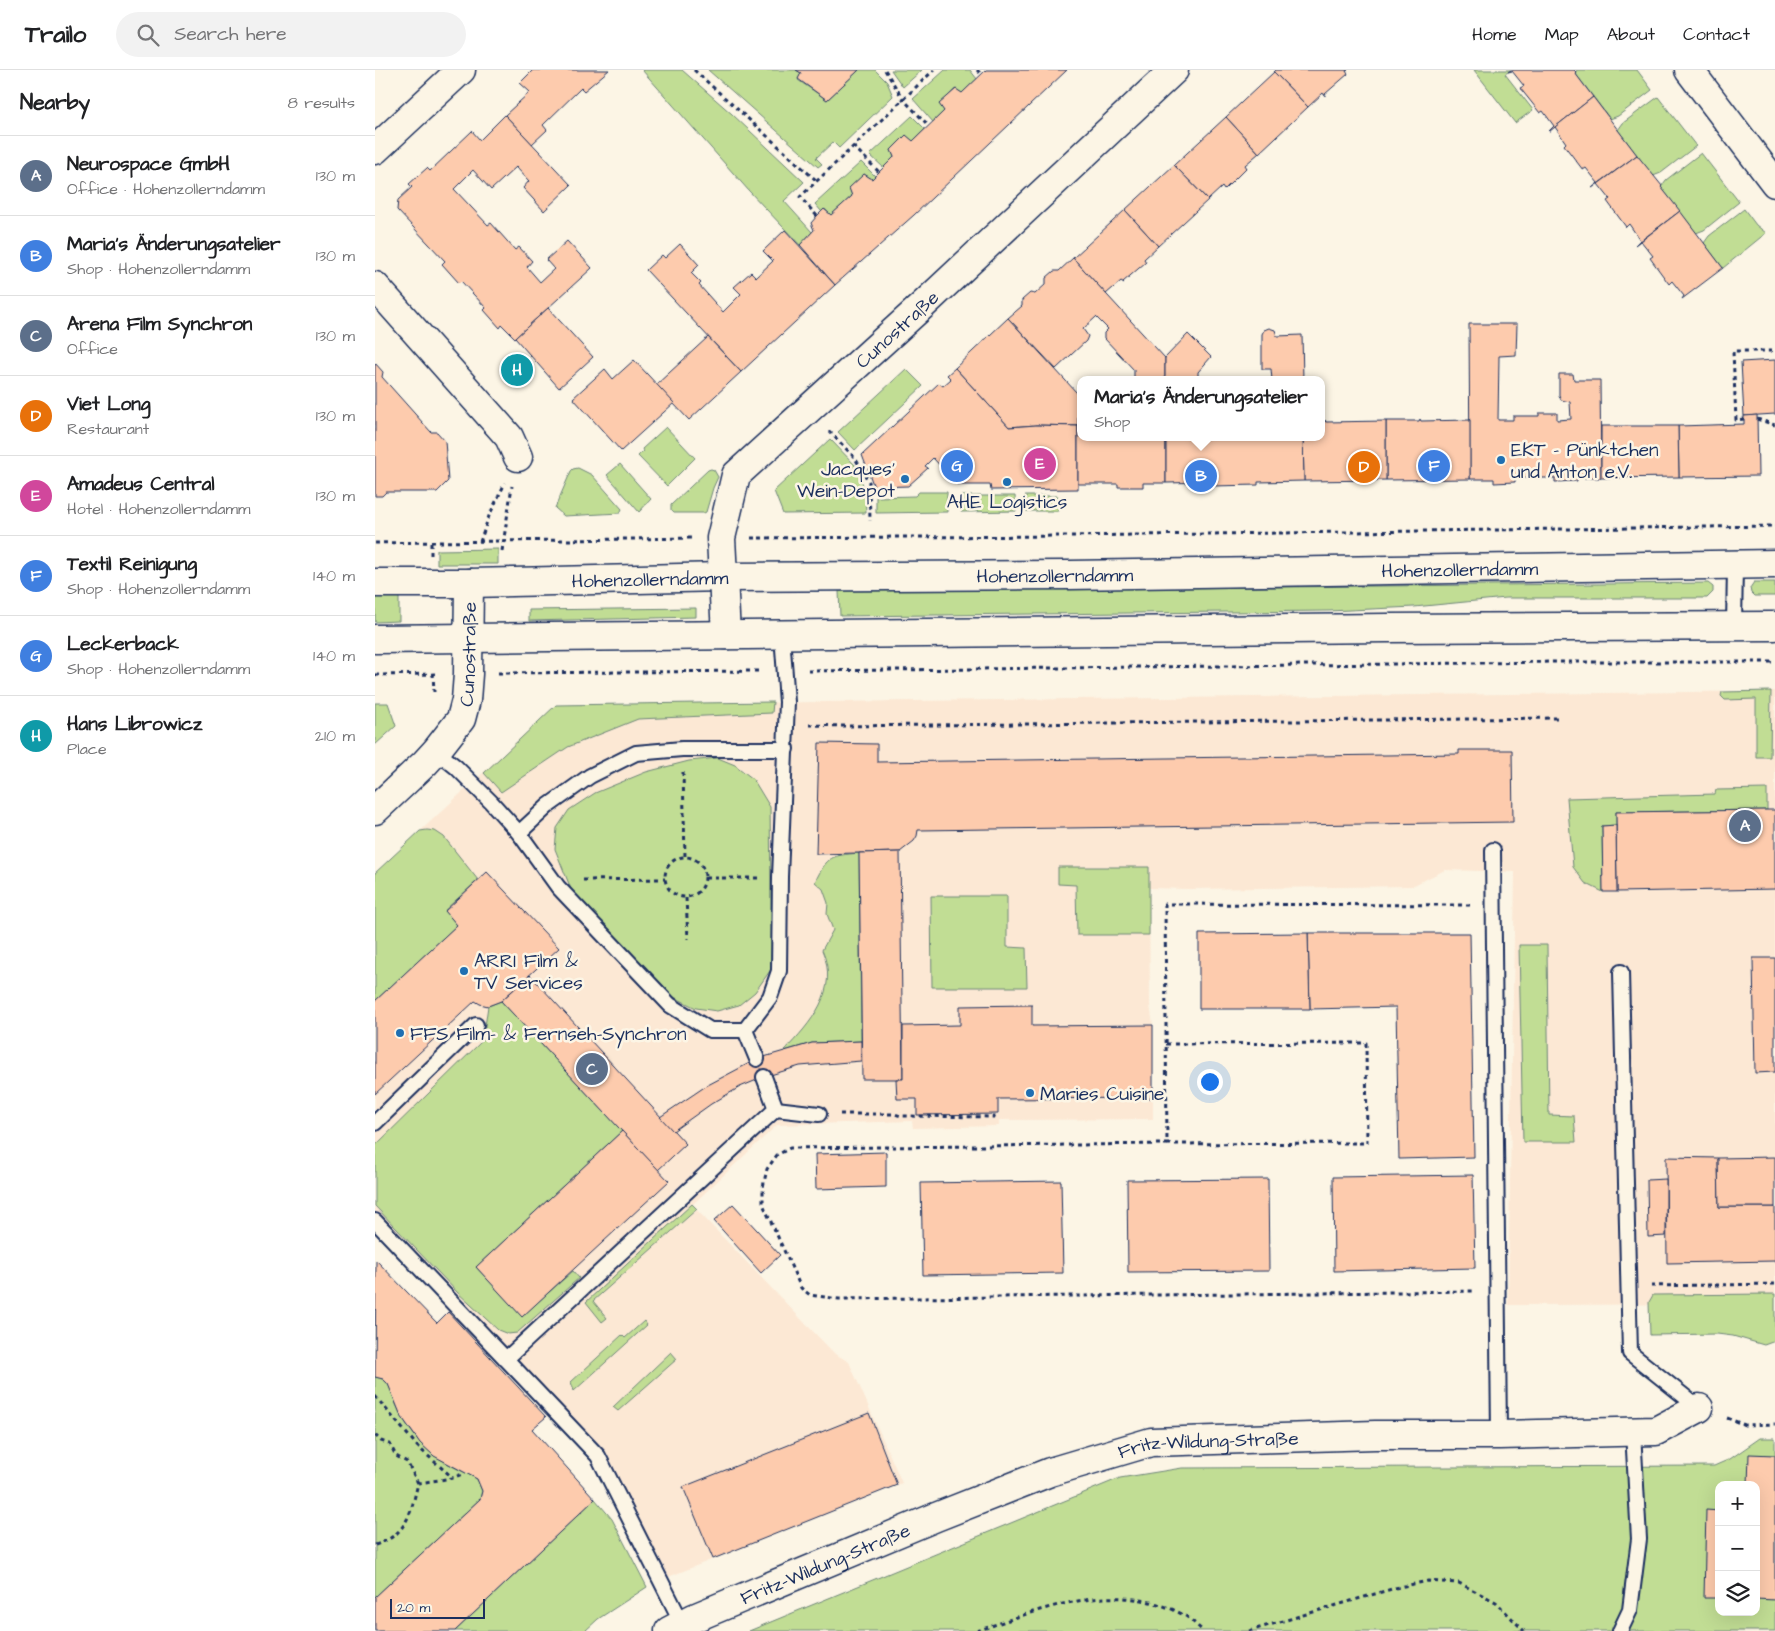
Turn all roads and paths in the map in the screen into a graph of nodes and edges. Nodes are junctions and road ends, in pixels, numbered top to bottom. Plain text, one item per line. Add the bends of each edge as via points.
1 (461, 70) edge
2 (694, 70) edge
3 (885, 70) edge
4 (934, 70) edge
5 (977, 70) edge
6 (1174, 70) edge
7 (1689, 70) edge
8 (982, 75) dead end
9 (903, 99) junction
10 (929, 126) dead end
11 (853, 146) junction
12 (375, 150) edge
13 (879, 172) dead end
14 (817, 181) junction
15 (1775, 182) edge
16 (817, 216) dead end
17 (375, 286) edge
18 (1775, 351) edge
19 (1757, 419) dead end
20 (1744, 420) dead end
21 (1775, 425) edge
22 (829, 431) dead end
23 (518, 457) dead end
24 (502, 490) dead end
25 (511, 492) dead end
26 (870, 521) dead end
27 (1775, 526) edge
28 (693, 538) dead end
29 (745, 538) dead end
30 (505, 541) junction
31 (480, 542) junction
32 (375, 543) edge
33 (502, 558) dead end
34 (1775, 564) edge
35 (1735, 566) junction
36 (723, 577) junction
37 (375, 583) edge
38 (469, 583) junction
39 (1734, 626) junction
40 (1775, 626) edge
41 (726, 635) junction
42 (782, 635) junction
43 (469, 638) junction
44 (375, 639) edge
45 (1775, 662) edge
46 (785, 671) junction
47 (532, 672) dead end
48 (375, 675) edge
49 (404, 675) dead end
50 (1559, 718) dead end
51 (785, 723) junction
52 (682, 749) junction
53 (786, 749) junction
54 (436, 751) junction
55 (375, 810) edge
56 (519, 832) junction
57 (1493, 850) dead end
58 (685, 857) junction
59 (780, 877) junction
60 (706, 878) junction
61 (665, 879) junction
62 (558, 887) junction
63 (687, 898) junction
64 (1493, 906) junction
65 (688, 938) dead end
66 (1621, 972) dead end
67 (476, 1025) dead end
68 (745, 1030) junction
69 (1166, 1044) junction
70 (757, 1059) dead end
71 (764, 1077) dead end
72 (776, 1109) junction
73 (819, 1114) joint
74 (999, 1117) dead end
75 (375, 1123) edge
76 (1167, 1144) junction
77 (375, 1221) edge
78 (1775, 1284) edge
79 (1628, 1287) junction
80 (1497, 1291) junction
81 (506, 1359) junction
82 (375, 1396) edge
83 (1699, 1408) junction
84 (1775, 1424) edge
85 (1633, 1432) junction
86 (375, 1435) edge
87 (1499, 1435) junction
88 (464, 1473) dead end
89 (453, 1478) junction
90 (418, 1483) junction
91 (375, 1545) edge
92 (675, 1627) edge
93 (977, 1631) edge
94 (1203, 1631) edge
95 (1249, 1631) edge
96 (1524, 1631) edge
97 (1620, 1631) edge

1 - 12 main road
2 - 14 path
3 - 9 path
4 - 9 path
5 - 8 path
6 - 36 main road, Cunostraße via 923,305 735,475 721,538
7 - 15 main road
9 - 10 path
9 - 11 path
11 - 13 path
11 - 14 path
14 - 16 path via 800,197
17 - 23 main road via 509,437
18 - 20 path via 1733,351 1736,420
19 - 21 path
22 - 26 path via 855,458 869,482
24 - 31 path
25 - 30 path
27 - 29 path
28 - 30 path
30 - 31 path
30 - 33 path
31 - 32 path
34 - 35 main road, Hohenzollerndamm
35 - 36 main road, Hohenzollerndamm
35 - 39 lane
36 - 38 main road, Hohenzollerndamm
36 - 41 main road, Cunostraße
37 - 38 main road, Hohenzollerndamm
38 - 43 main road, Cunostraße
39 - 40 main road
39 - 42 main road
41 - 42 main road
41 - 43 main road
42 - 46 lane
43 - 44 main road
43 - 54 main road, Cunostraße via 467,700 461,719
45 - 46 path
46 - 47 path
46 - 51 lane
48 - 49 path
50 - 51 path via 853,726
51 - 53 lane
52 - 53 lane
52 - 56 lane via 636,753 590,776
52 - 58 path
53 - 59 lane
54 - 55 main road, Cunostraße
54 - 56 lane
56 - 62 lane
57 - 64 lane
58 - 60 path via 698,861
58 - 61 path via 668,866
59 - 60 path
59 - 68 lane via 779,972 771,997
60 - 63 path via 702,890
61 - 62 path via 576,880
61 - 63 path via 674,895
62 - 68 lane via 670,1005 709,1030
63 - 65 path
64 - 69 path via 1165,904
64 - 80 lane
66 - 79 lane
67 - 75 lane
68 - 70 lane
69 - 76 path
69 - 76 path via 1365,1043 1367,1143
71 - 72 lane
72 - 73 lane
72 - 81 lane
73 - 74 path
76 - 80 path via 790,1148 777,1154 767,1168 763,1204 801,1288 810,1295 839,1298
77 - 81 lane
78 - 79 path
79 - 83 lane via 1630,1354
80 - 87 lane
81 - 92 lane via 598,1456
82 - 89 path via 418,1447
83 - 84 path via 1745,1424
83 - 85 main road, Fritz-Wildung-Straße via 1656,1431
85 - 87 main road, Fritz-Wildung-Straße
85 - 97 lane via 1639,1539 1630,1610
86 - 90 path via 391,1444 396,1456 407,1462
87 - 92 main road, Fritz-Wildung-Straße via 1151,1442 1050,1472
88 - 89 path
89 - 90 path
90 - 91 path via 405,1526 387,1541
93 - 94 path via 1037,1610 1101,1597 1143,1600 1183,1615
95 - 96 path via 1428,1581 1459,1583 1496,1602

